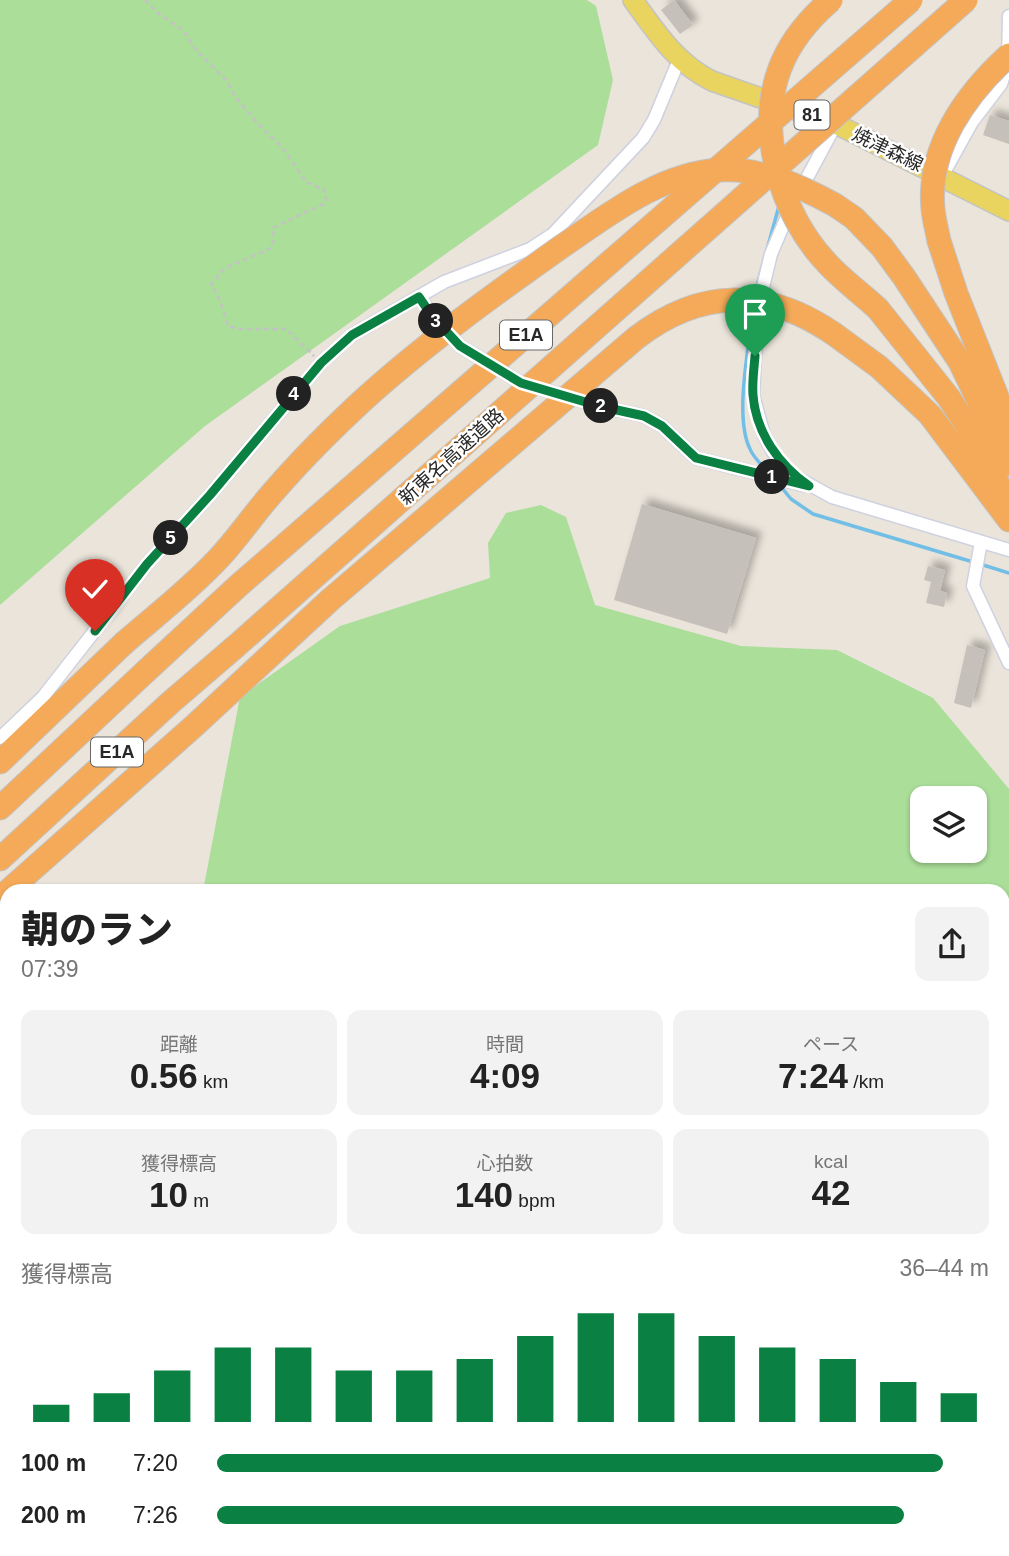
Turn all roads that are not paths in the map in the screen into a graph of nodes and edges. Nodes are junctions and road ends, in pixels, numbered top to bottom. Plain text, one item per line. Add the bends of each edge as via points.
1 (633, 0) edge
2 (831, 0) edge
3 (911, 0) edge
4 (966, 0) edge
5 (1009, 16) edge
6 (1009, 55) edge
7 (679, 60) junction
8 (836, 124) junction
9 (942, 176) junction
10 (1009, 210) edge
11 (419, 297) junction
12 (1009, 427) edge
13 (1009, 464) edge
14 (809, 486) junction
15 (1009, 511) edge
16 (1009, 520) edge
17 (981, 542) junction
18 (1009, 550) edge
19 (1009, 663) edge
20 (0, 738) edge
21 (0, 762) edge
22 (0, 808) edge
23 (0, 859) edge
24 (15, 884) edge

1 - 7 main road, 焼津森線 / 81
2 - 15 highway, bridge via 800,33 779,71 771,117 785,194 807,238 826,263 878,309 931,374 986,455
3 - 22 highway, E1A, bridge via 249,576
4 - 23 highway, 新東名高速道路 / E1A, bridge via 171,702
5 - 9 street via 1002,84 972,122
6 - 12 highway, bridge via 976,87 960,111 943,142 933,182 939,241
7 - 8 main road, 焼津森線 / 81 via 712,80
7 - 11 street via 643,138 553,234
8 - 9 main road, 焼津森線 / 81
8 - 14 street via 771,254 755,356 753,396 764,435 773,452
9 - 10 main road, 焼津森線 / 81
11 - 14 street via 460,346 521,383 644,416 662,426 696,458
11 - 20 street via 352,335 321,363 147,564 43,697
13 - 21 highway, bridge via 960,362 882,247 854,218 783,180 744,170 680,178 643,194 530,269 379,386 275,489 198,580 123,644
14 - 17 street via 832,498
16 - 24 highway, bridge via 930,415 879,367 834,334 778,304 743,299 700,304 636,338 330,600
17 - 18 street
17 - 19 street via 974,586

